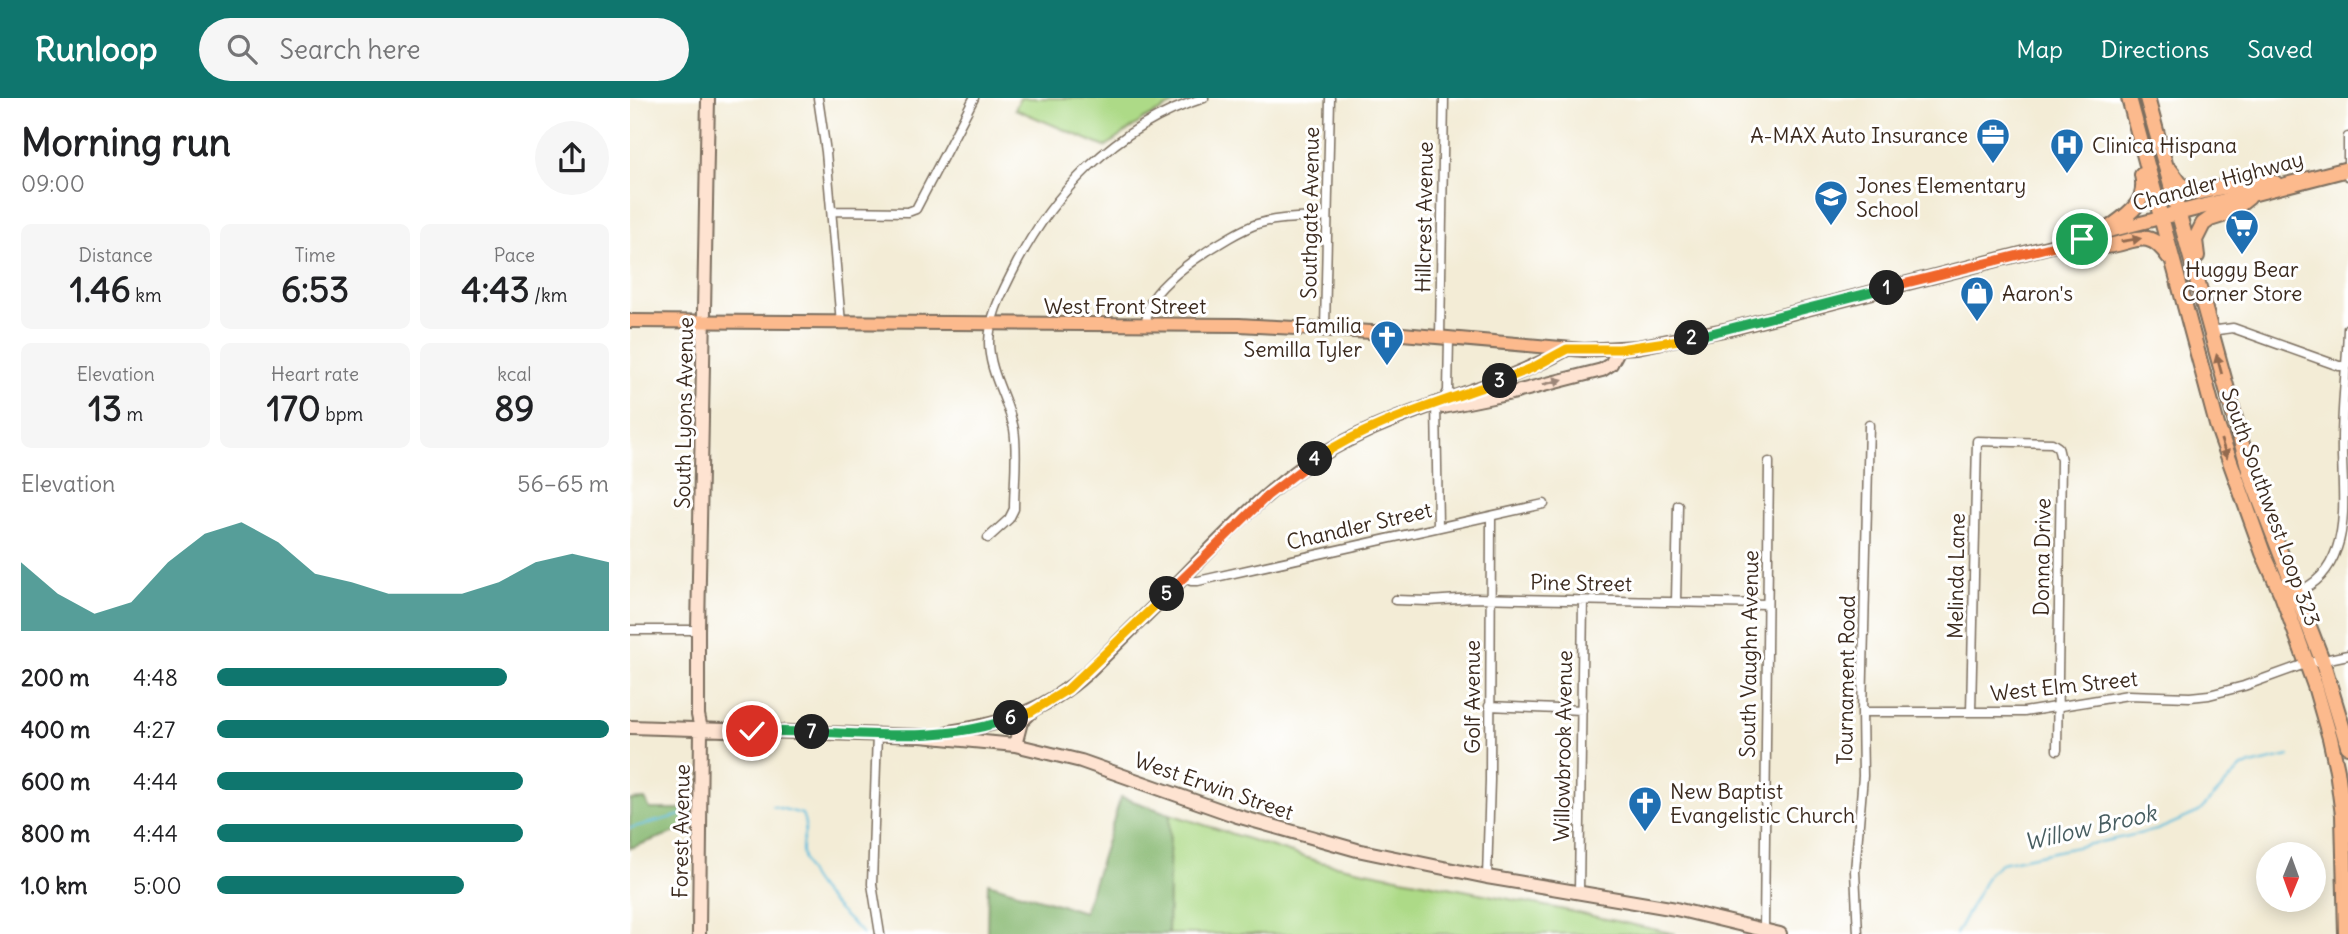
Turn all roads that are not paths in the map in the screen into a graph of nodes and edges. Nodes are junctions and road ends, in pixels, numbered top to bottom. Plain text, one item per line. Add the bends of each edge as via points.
1 (708, 98) edge
2 (818, 98) edge
3 (974, 98) edge
4 (1204, 98) edge
5 (1330, 98) edge
6 (1444, 98) edge
7 (2129, 98) edge
8 (2147, 98) edge
9 (2137, 129) junction
10 (2348, 137) edge
11 (2166, 163) junction
12 (2348, 169) edge
13 (2348, 176) edge
14 (2287, 184) junction
15 (2253, 193) junction
16 (832, 211) junction
17 (2178, 213) junction
18 (1328, 217) junction
19 (2160, 218) junction
20 (2104, 232) junction
21 (2082, 239) junction
22 (2172, 263) junction
23 (630, 321) edge
24 (705, 323) junction
25 (841, 323) junction
26 (990, 325) junction
27 (1147, 326) junction
28 (1325, 328) junction
29 (2210, 328) junction
30 (2348, 328) edge
31 (1444, 337) junction
32 (1567, 349) junction
33 (1619, 349) junction
34 (2347, 366) edge
35 (2347, 390) edge
36 (1439, 403) junction
37 (1869, 425) dead end
38 (1977, 441) joint
39 (1769, 462) dead end
40 (1544, 504) dead end
41 (1678, 505) dead end
42 (2345, 516) edge
43 (1492, 517) junction
44 (1438, 526) junction
45 (988, 538) dead end
46 (1184, 576) junction
47 (2295, 593) junction
48 (1490, 598) junction
49 (1395, 600) dead end
50 (1583, 601) junction
51 (1676, 601) junction
52 (1767, 604) junction
53 (630, 630) edge
54 (698, 630) junction
55 (2348, 655) edge
56 (2322, 660) junction
57 (2305, 664) junction
58 (1489, 706) junction
59 (2057, 707) junction
60 (1582, 710) junction
61 (1031, 712) junction
62 (1862, 712) junction
63 (1971, 712) junction
64 (630, 727) edge
65 (701, 729) junction
66 (877, 734) junction
67 (921, 736) junction
68 (1015, 745) junction
69 (2348, 746) edge
70 (2057, 750) dead end
71 (1487, 877) junction
72 (1579, 892) junction
73 (1765, 930) junction
74 (698, 934) edge
75 (880, 934) edge
76 (1780, 934) edge
77 (1858, 934) edge
78 (2346, 934) edge

1 - 24 street, South Lyons Avenue
2 - 16 street
3 - 16 street via 916,209
4 - 26 street via 1139,127 1105,150 1072,183 1033,234
5 - 18 street, Southgate Avenue
6 - 31 street, Hillcrest Avenue
7 - 9 highway, South Southwest Loop 323
8 - 11 highway, South Southwest Loop 323
9 - 19 highway, South Southwest Loop 323
9 - 20 highway via 2134,146 2144,192 2133,210
10 - 12 street
11 - 14 highway via 2181,185 2195,193 2250,181
11 - 17 highway, South Southwest Loop 323
12 - 13 street
12 - 14 highway, Chandler Highway
14 - 15 highway, Chandler Highway
15 - 17 highway, Chandler Highway
15 - 29 highway via 2229,213 2206,221 2196,236 2195,249 2210,303
16 - 25 street
17 - 19 highway, Chandler Highway
17 - 29 highway, South Southwest Loop 323
18 - 27 street via 1259,224 1219,243 1163,288 1148,309
18 - 28 street, Southgate Avenue
19 - 20 main road, Chandler Highway
19 - 22 highway, South Southwest Loop 323
20 - 21 main road, Chandler Highway
21 -> 22 highway via 2102,247 2143,238 2159,246
21 - 33 main road, Chandler Highway via 1716,332
22 -> 57 highway, South Southwest Loop 323 via 2224,448
23 - 24 main road, West Front Street
24 - 25 main road, West Front Street
24 - 54 street, South Lyons Avenue
25 - 26 main road, West Front Street
26 - 27 main road, West Front Street
26 - 45 street via 991,362 1012,421 1015,453 1013,512
27 - 28 main road, West Front Street
28 - 31 main road, West Front Street
29 - 34 street via 2233,328
47 -> 29 highway, South Southwest Loop 323 via 2251,477
30 - 34 street
31 - 32 main road, West Front Street
31 - 36 street, Hillcrest Avenue via 1448,391
32 - 33 main road, West Front Street
32 - 36 street via 1521,374
36 -> 33 street via 1512,393 1602,370
34 - 35 street
35 - 42 street via 2342,438
36 - 44 street, Hillcrest Avenue
36 - 46 street via 1359,435 1306,466 1267,496
37 - 62 street, Tournament Road
38 - 59 street, Donna Drive via 2045,442 2058,447 2061,454
38 - 63 street, Melinda Lane
39 - 52 street, South Vaughn Avenue
40 - 43 street, Chandler Street
41 - 51 street
42 - 47 street via 2338,546 2324,573
43 - 44 street, Chandler Street
43 - 48 street, Golf Avenue
44 - 46 street, Chandler Street via 1198,581
46 - 61 street via 1081,678
47 - 56 highway, South Southwest Loop 323
48 - 49 street, Pine Street
48 - 50 street, Pine Street
48 - 58 street, Golf Avenue
50 - 51 street, Pine Street
50 - 60 street, Willowbrook Avenue
51 - 52 street, Pine Street
52 - 73 street, South Vaughn Avenue
53 - 54 street
54 - 65 street, South Lyons Avenue
55 - 56 street, West Elm Street
56 - 57 street, West Elm Street
56 - 69 highway, South Southwest Loop 323
57 - 59 street, West Elm Street via 2209,695 2128,695
57 - 78 highway, South Southwest Loop 323 via 2321,705 2340,785
58 - 60 street
58 - 71 street, Golf Avenue
59 - 63 street, West Elm Street
59 - 70 street, Donna Drive
60 - 72 street, Willowbrook Avenue
61 - 67 street via 980,727
61 - 68 street via 1021,722
62 - 63 street, West Elm Street
62 - 77 street, Tournament Road via 1863,776 1854,871
64 - 65 street, West Erwin Street
65 - 66 street, West Erwin Street
65 - 74 street, Forest Avenue
66 - 67 street, West Erwin Street
66 - 75 street via 872,884
67 - 68 street, West Erwin Street
68 - 71 street, West Erwin Street via 1081,761 1283,831
71 - 72 street, West Erwin Street
72 - 73 street, West Erwin Street
73 - 76 street, West Erwin Street

